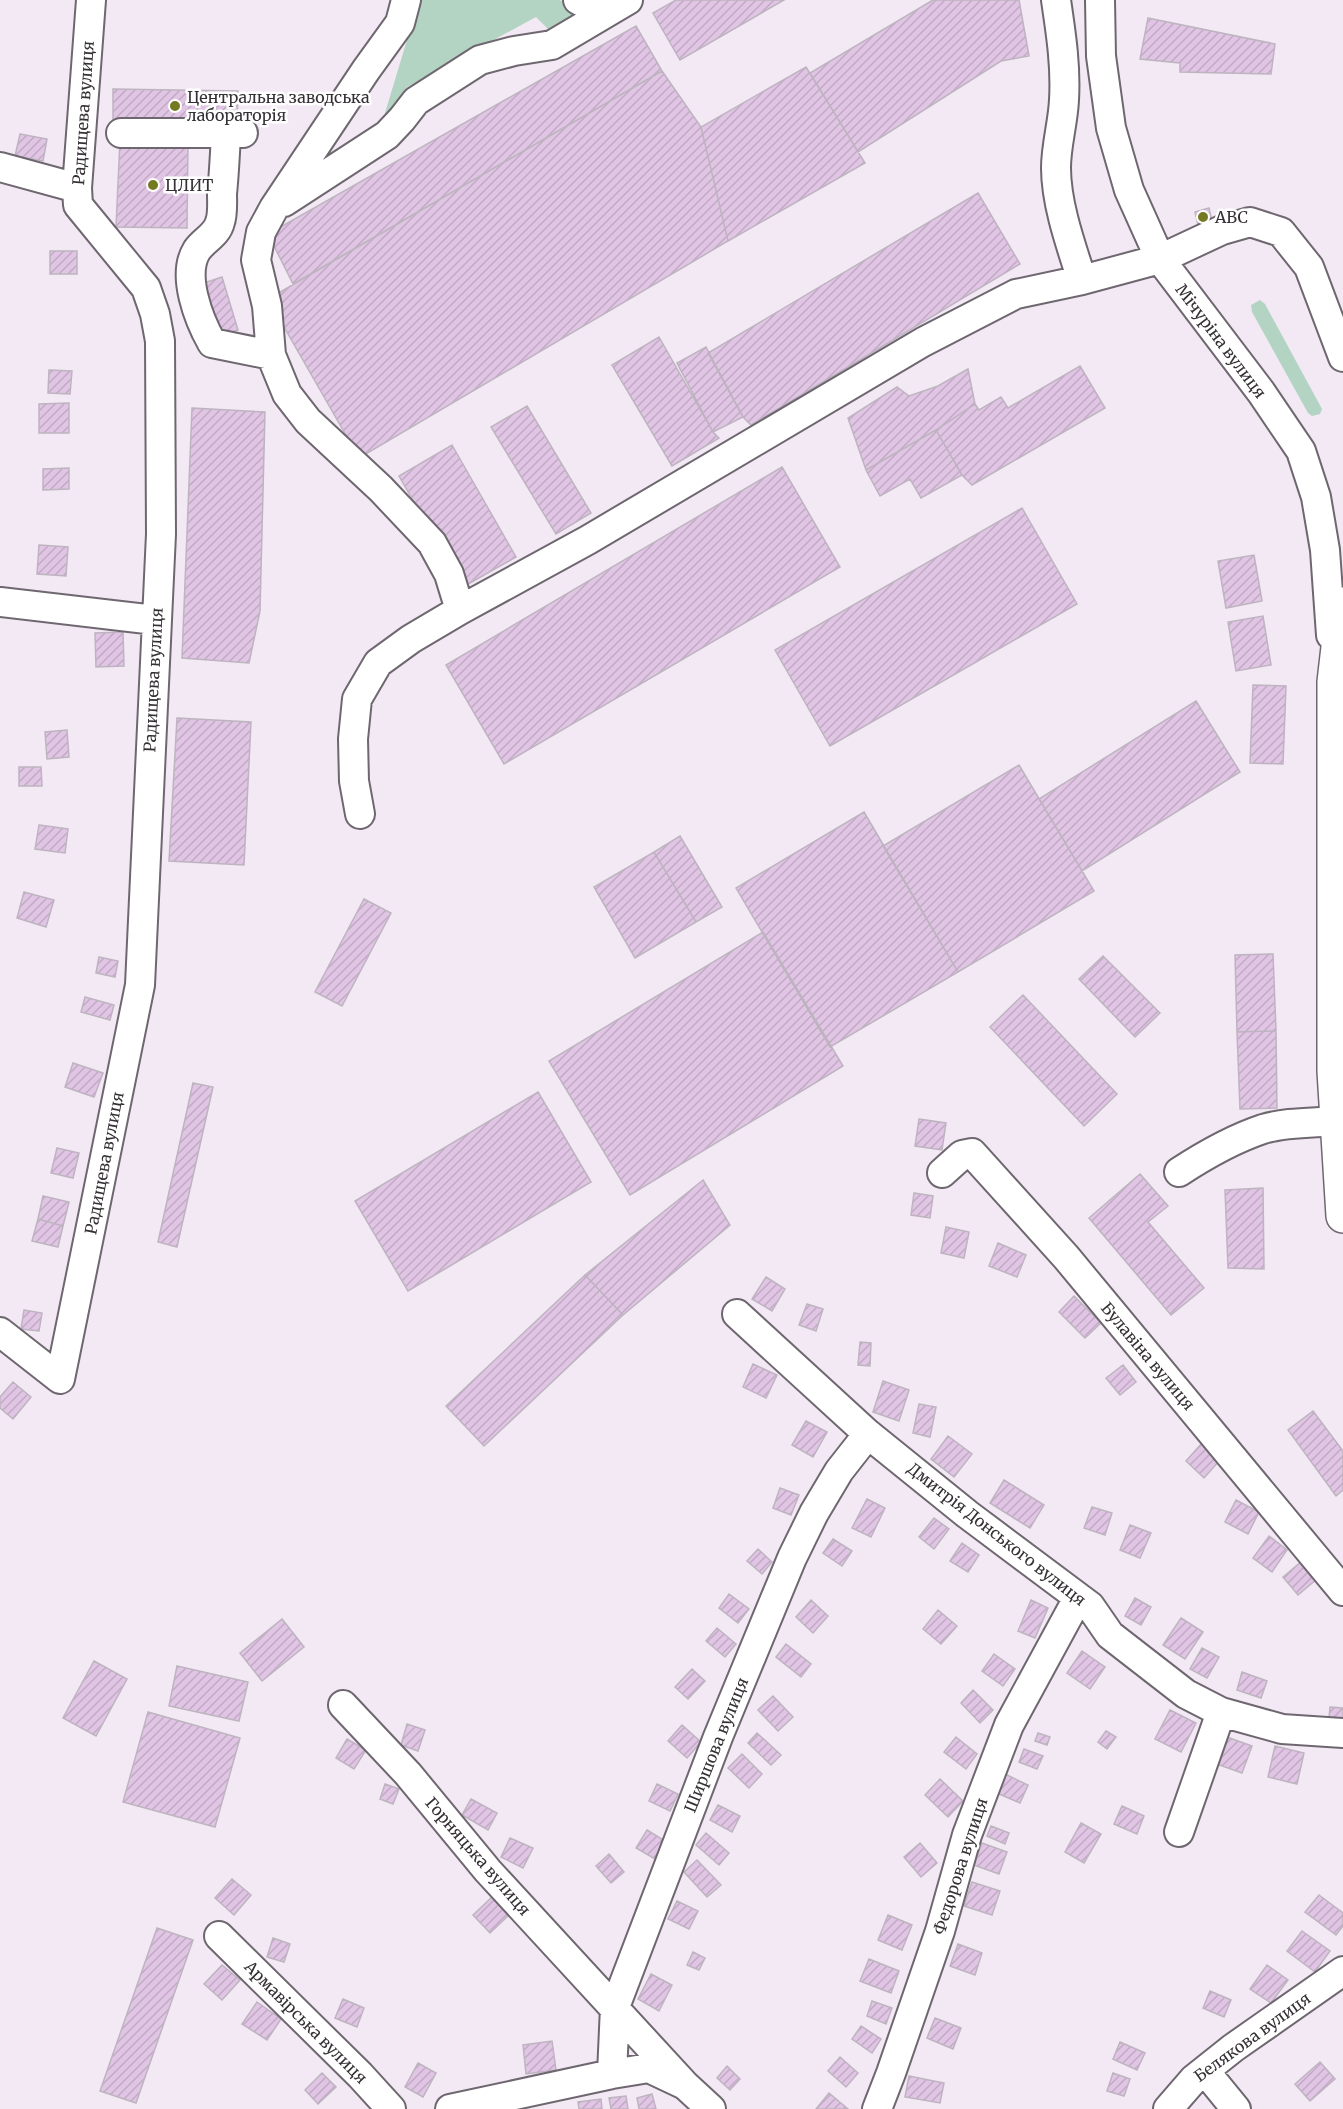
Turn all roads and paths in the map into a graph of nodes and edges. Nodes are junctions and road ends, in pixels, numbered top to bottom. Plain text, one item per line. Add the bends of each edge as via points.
1 (91, 0) edge
2 (406, 0) edge
3 (578, 0) edge
4 (1056, 0) edge
5 (1100, 0) edge
6 (616, 7) edge
7 (121, 133) dead end
8 (0, 167) edge
9 (77, 188) junction
10 (274, 208) junction
11 (1160, 259) junction
12 (1082, 280) junction
13 (271, 355) junction
14 (1343, 357) edge
15 (0, 602) edge
16 (1343, 604) edge
17 (460, 610) junction
18 (155, 620) junction
19 (1334, 682) junction
20 (360, 814) dead end
21 (1339, 976) edge
22 (1339, 1132) edge
23 (1179, 1172) dead end
24 (942, 1173) dead end
25 (1343, 1216) edge
26 (737, 1314) dead end
27 (0, 1332) edge
28 (868, 1434) junction
29 (1343, 1591) edge
30 (1078, 1598) junction
31 (344, 1705) dead end
32 (1221, 1712) junction
33 (1343, 1733) edge
34 (1179, 1832) dead end
35 (219, 1936) dead end
36 (1343, 1971) edge
37 (615, 2007) junction
38 (1205, 2071) junction
39 (612, 2073) junction
40 (685, 2085) junction
41 (391, 2109) edge
42 (450, 2109) edge
43 (711, 2109) edge
44 (877, 2109) edge
45 (1168, 2109) edge
46 (1236, 2109) edge

1 - 9 street, Радищева вулиця
2 - 10 street via 400,23
3 - 6 street
4 - 12 street via 1065,62 1056,170
5 - 11 street, Мічуріна вулиця via 1101,56 1110,128 1129,190
6 - 10 street via 552,45 480,60 416,101 387,135
7 - 13 street via 235,134 220,223 197,249 191,281 201,325 212,343
8 - 9 street
9 - 18 street, Радищева вулиця via 78,205 146,288 160,341 160,534
10 - 13 street via 261,232 256,260 267,306
11 - 12 street
11 - 14 street via 1222,230 1250,222 1281,232 1309,267
11 - 19 street, Мічуріна вулиця via 1301,451 1316,497 1325,550
12 - 17 street via 1016,294 924,342 588,540
13 - 17 street via 287,394 308,421 432,543 449,574
15 - 18 street
16 - 19 main road
17 - 20 street via 378,663 357,699 354,781
18 - 27 street, Радищева вулиця via 140,985 60,1379
19 - 21 main road
21 - 22 main road via 1334,1071
22 - 23 street via 1263,1129
22 - 25 main road
24 - 29 street, Булавіна вулиця via 962,1155 972,1153 1066,1257
26 - 28 street, Дмитрія Донського вулиця
28 - 30 street, Дмитрія Донського вулиця
28 - 37 street, Ширшова вулиця via 839,1471 792,1558 718,1737
30 - 32 street, Дмитрія Донського вулиця via 1090,1606 1110,1635 1186,1694
30 - 44 street, Федорова вулиця via 1009,1725 967,1835 940,1931
31 - 37 street, Горняцька вулиця via 408,1774 488,1871
32 - 33 street, Дмитрія Донського вулиця via 1282,1729
32 - 34 street
35 - 41 street, Армавірська вулиця
36 - 38 street, Белякова вулиця
37 - 39 street, Ширшова вулиця
37 - 40 street, Горняцька вулиця
38 - 45 street, Белякова вулиця
38 - 46 street
39 - 40 street via 649,2068
39 - 42 street
40 - 43 street

